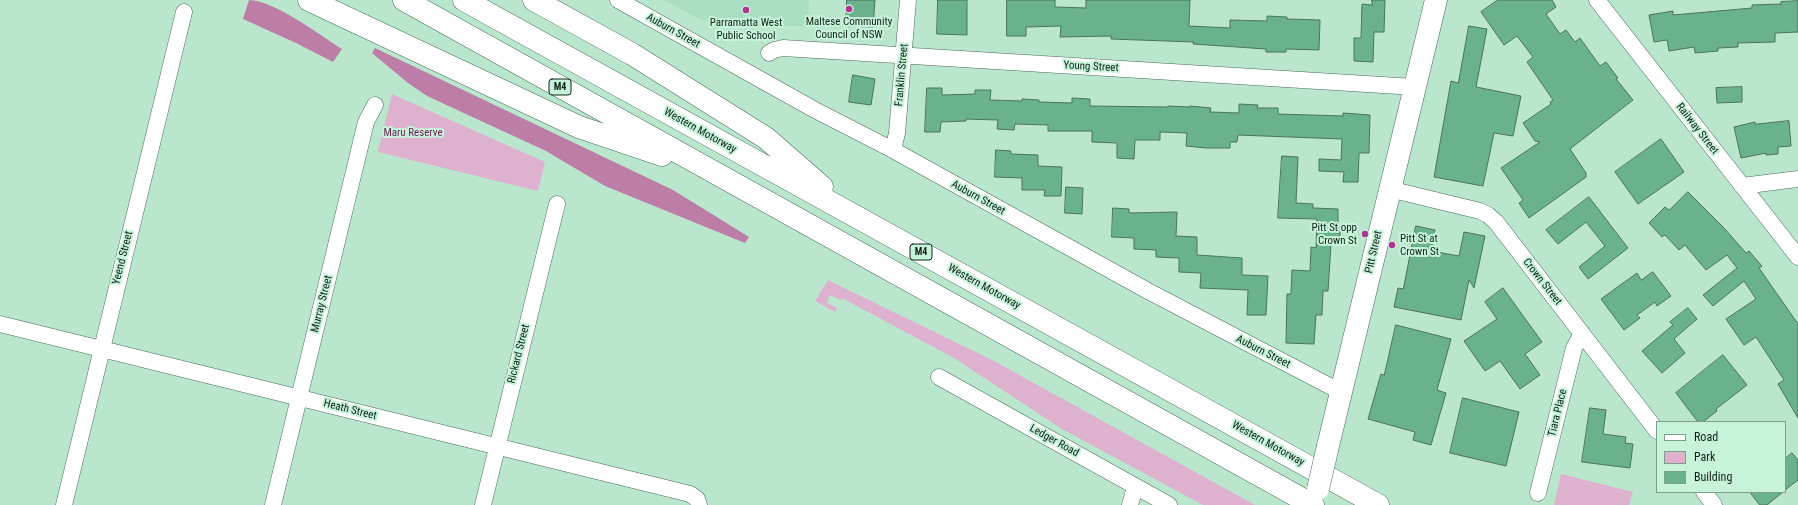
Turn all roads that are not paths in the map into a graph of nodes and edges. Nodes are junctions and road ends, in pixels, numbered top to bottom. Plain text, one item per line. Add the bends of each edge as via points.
1 (309, 0) edge
2 (404, 0) edge
3 (464, 0) edge
4 (534, 0) edge
5 (618, 0) edge
6 (908, 0) edge
7 (1436, 0) edge
8 (1597, 0) edge
9 (184, 12) dead end
10 (769, 54) dead end
11 (905, 56) junction
12 (1415, 87) junction
13 (375, 105) dead end
14 (893, 150) junction
15 (716, 174) junction
16 (1798, 180) edge
17 (1742, 186) junction
18 (1389, 189) junction
19 (557, 204) dead end
20 (851, 214) junction
21 (1798, 257) edge
22 (0, 324) edge
23 (1582, 333) junction
24 (101, 349) junction
25 (939, 377) dead end
26 (1341, 392) junction
27 (299, 397) junction
28 (1656, 430) edge
29 (497, 446) junction
30 (1135, 487) junction
31 (1538, 493) dead end
32 (1705, 493) edge
33 (698, 502) edge
34 (64, 505) edge
35 (273, 505) edge
36 (483, 505) edge
37 (1130, 505) edge
38 (1169, 505) edge
39 (1313, 505) edge
40 (1378, 505) edge
41 (1714, 505) edge

1 - 15 main road, M4 via 579,127
2 - 15 main road, M4
3 - 20 main road, Western Motorway / M4
4 - 20 main road via 632,54 766,138
5 - 14 street, Auburn Street via 815,110
6 - 11 street, Franklin Street
7 - 12 main road, Pitt Street
8 - 17 street, Railway Street
9 - 24 street, Yeend Street
10 - 11 street, Young Street via 783,48
11 - 12 street, Young Street
11 - 14 street, Franklin Street
12 - 18 main road, Pitt Street
13 - 27 street, Murray Street via 366,122
14 - 26 street, Auburn Street via 1217,329
15 - 39 main road, M4
16 - 17 street
17 - 21 street, Railway Street
18 - 23 street, Crown Street via 1488,215
18 - 26 main road, Pitt Street
19 - 29 street, Rickard Street
20 - 40 main road, Western Motorway / M4
22 - 24 street, Heath Street
23 - 28 street, Crown Street
23 - 31 street, Tiara Place via 1574,348
24 - 27 street, Heath Street
24 - 34 street, Yeend Street
25 - 30 street, Ledger Road
26 - 39 main road, Pitt Street, bridge
27 - 29 street, Heath Street
27 - 35 street, Murray Street
29 - 33 street, Heath Street via 690,494
29 - 36 street, Rickard Street
30 - 37 street
30 - 38 street, Ledger Road
32 - 41 street

